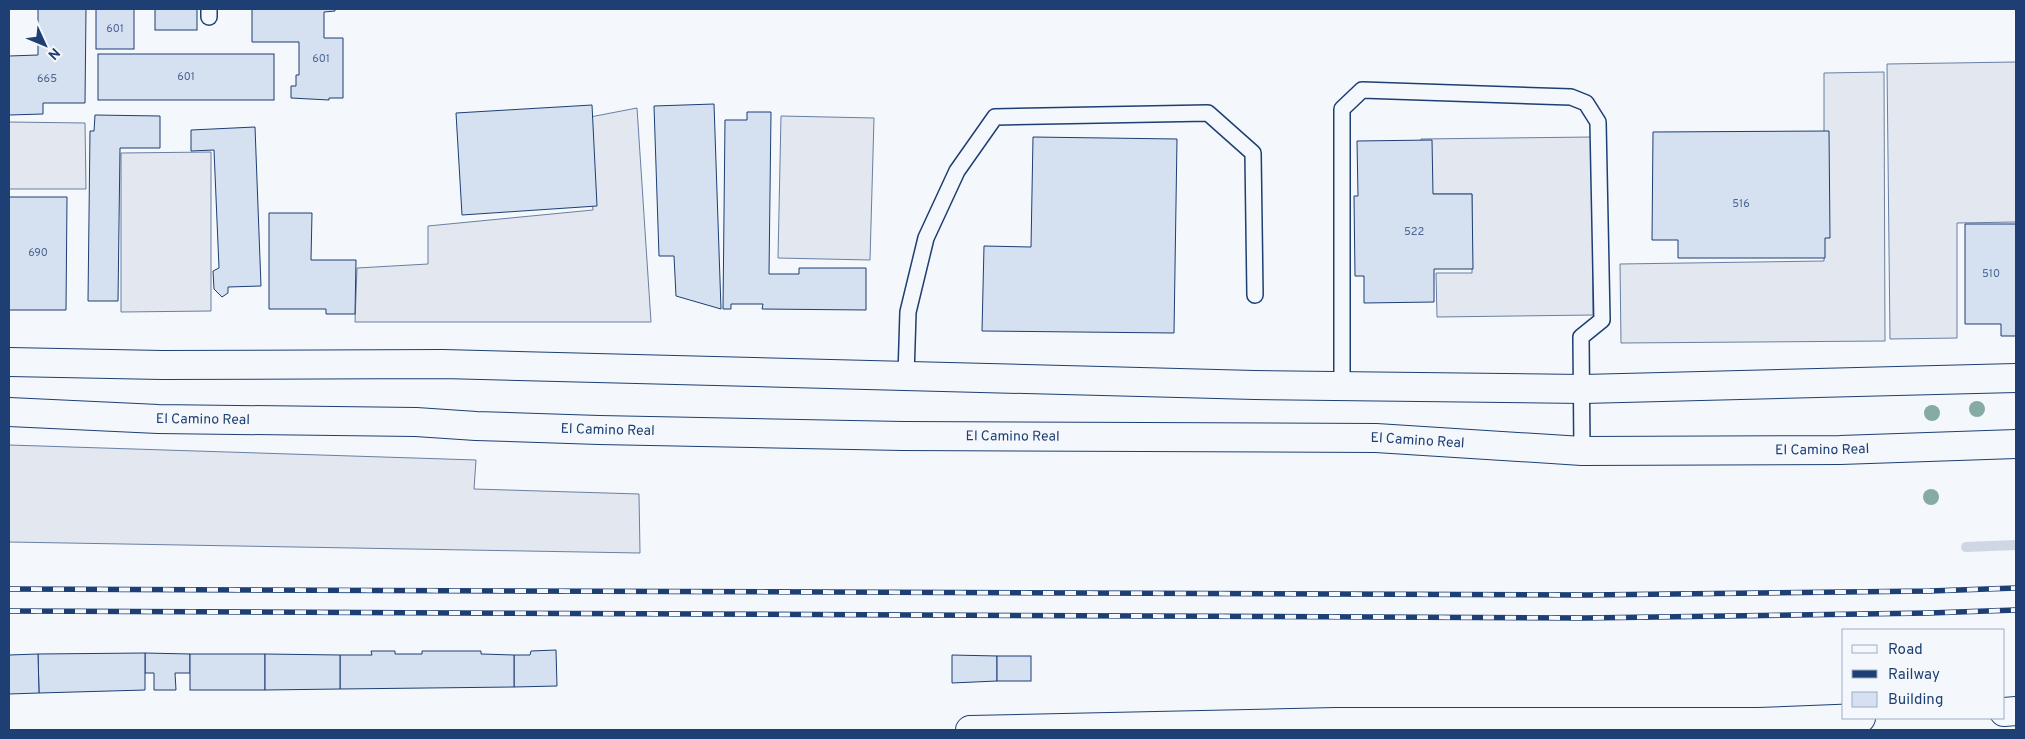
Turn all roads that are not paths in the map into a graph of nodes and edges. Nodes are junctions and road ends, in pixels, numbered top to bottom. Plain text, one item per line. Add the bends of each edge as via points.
1 (1255, 295) dead end
2 (9, 362) edge
3 (906, 376) junction
4 (2016, 378) edge
5 (1342, 386) junction
6 (1583, 389) junction
7 (9, 412) edge
8 (2016, 444) edge
9 (1582, 451) junction
10 (1842, 719) edge
11 (970, 730) edge

1 - 3 lane via 1253,153 1208,113 995,117 957,171 926,238 908,312
2 - 3 main road via 443,364
3 - 5 main road
4 - 6 main road
5 - 6 main road
5 - 6 lane via 1342,109 1362,90 1571,97 1586,103 1598,122 1602,320 1581,337
6 - 9 lane
7 - 9 main road, El Camino Real via 158,419 416,422 486,427 913,436 1376,438
8 - 9 main road, El Camino Real via 1840,450
10 - 11 main road via 1758,722 1326,722

